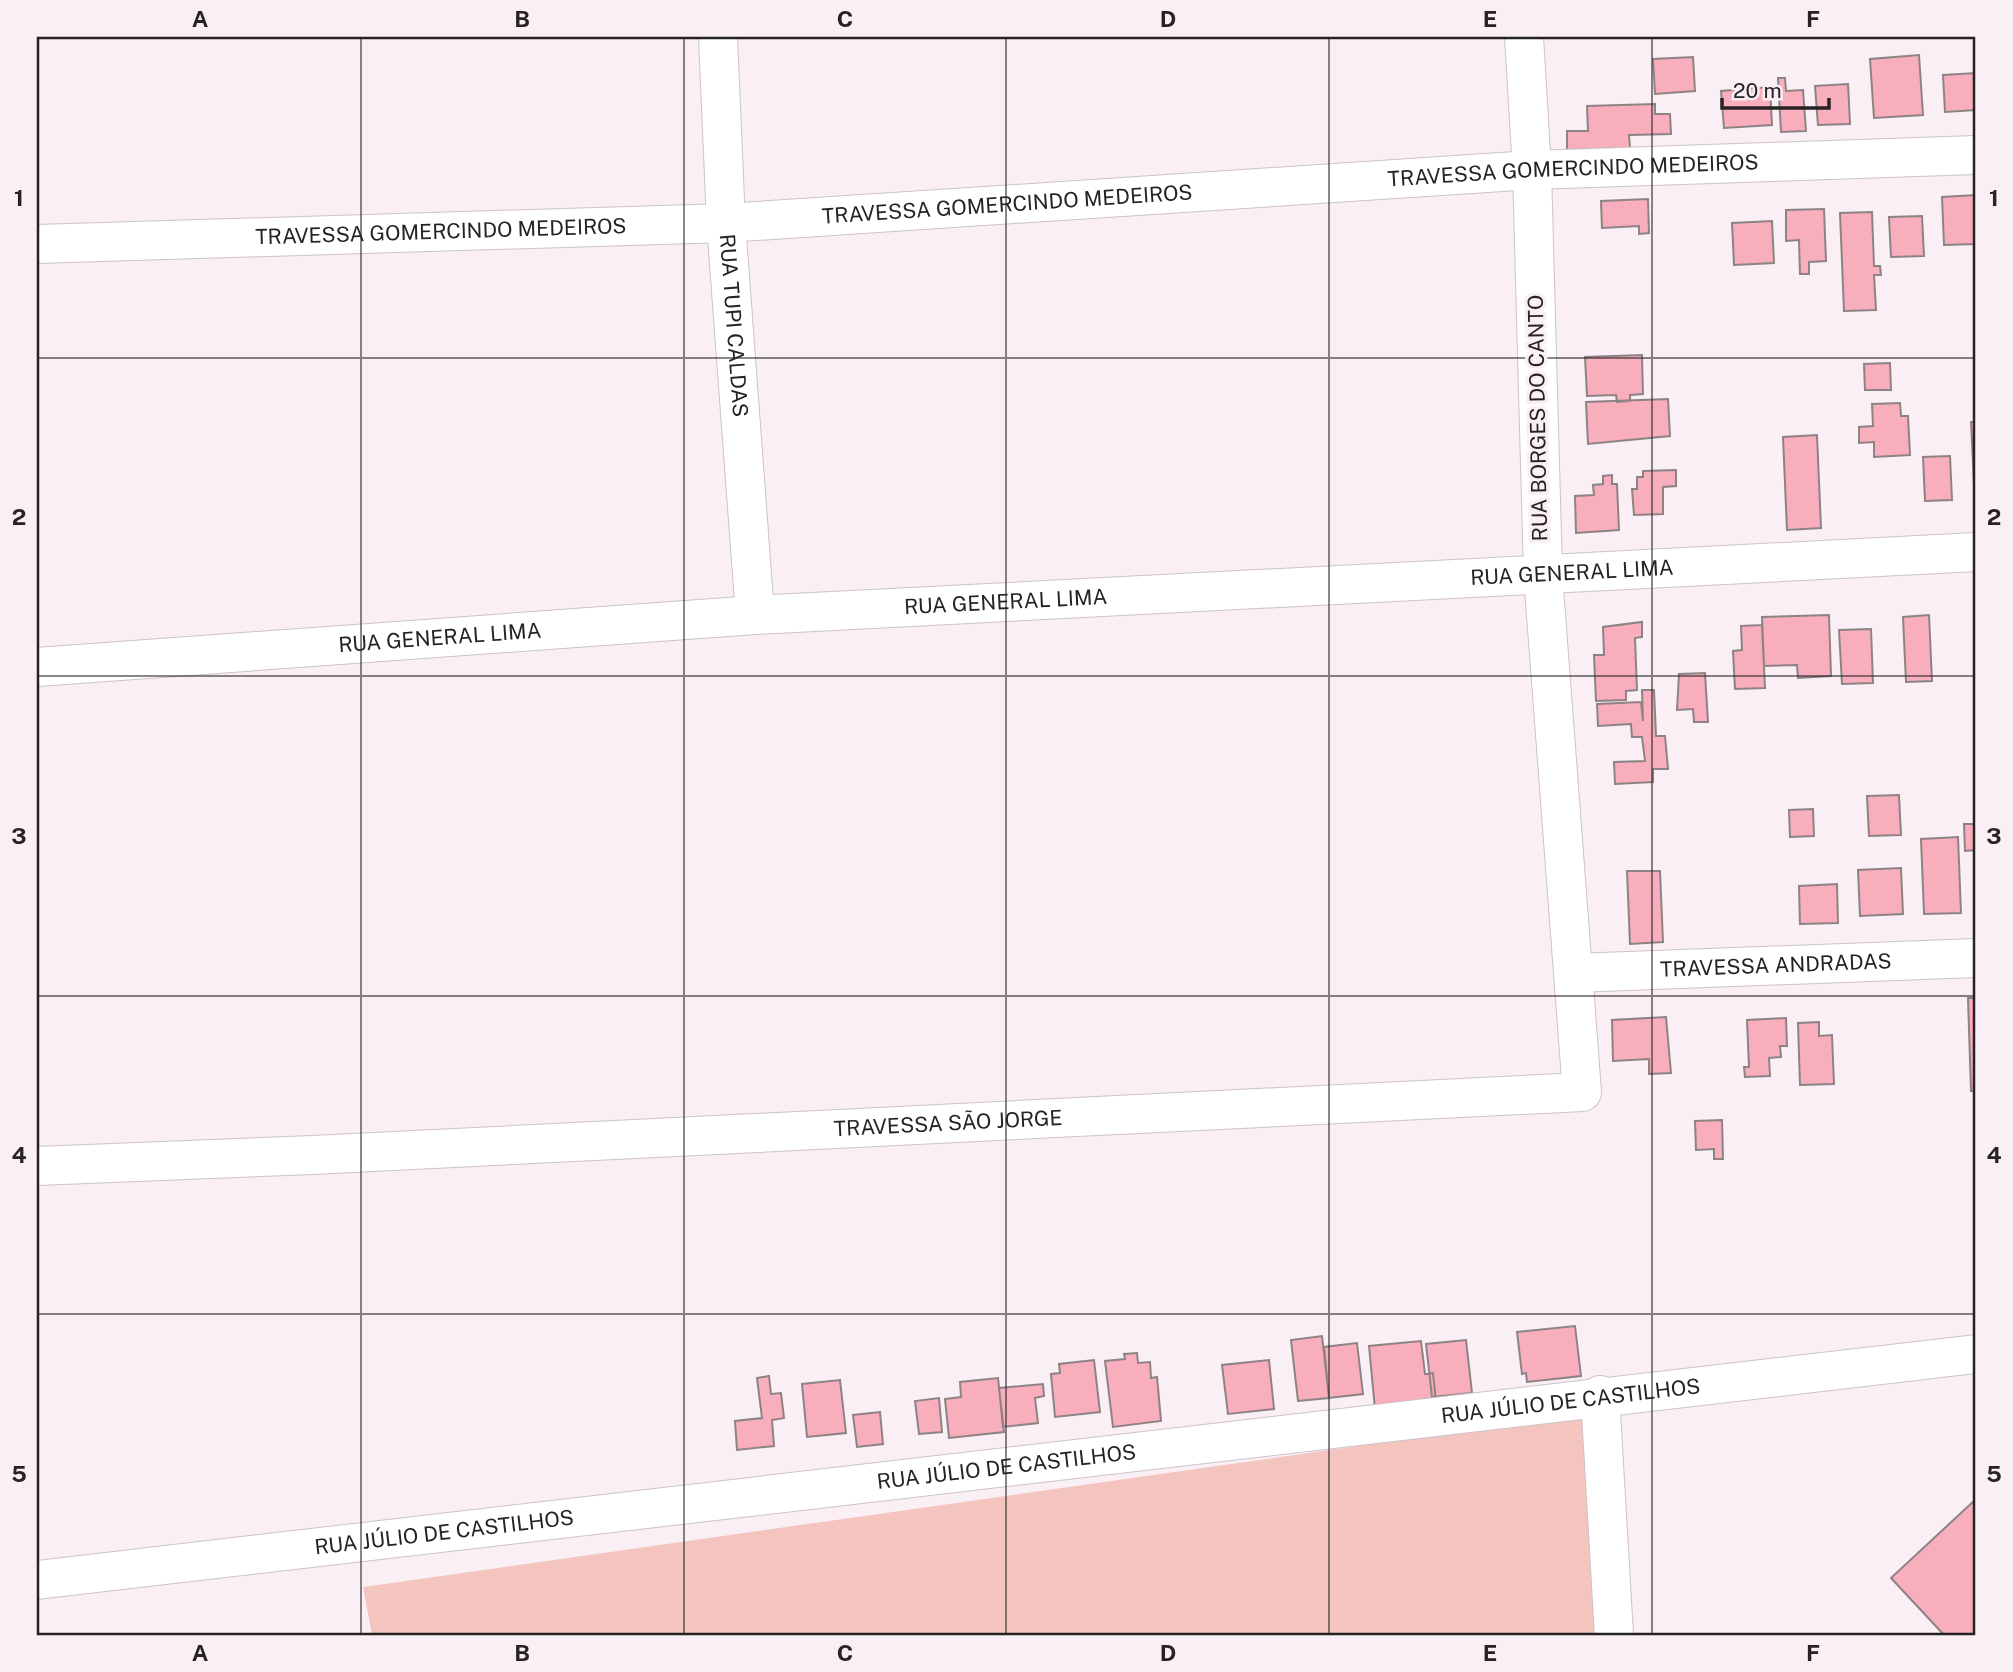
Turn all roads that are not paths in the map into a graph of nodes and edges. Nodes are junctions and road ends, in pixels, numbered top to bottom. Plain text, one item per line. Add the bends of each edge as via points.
1 (718, 37) edge
2 (1524, 37) edge
3 (1976, 155) edge
4 (1532, 170) junction
5 (726, 223) junction
6 (37, 244) edge
7 (1976, 552) edge
8 (1543, 575) junction
9 (755, 615) junction
10 (37, 667) edge
11 (1976, 958) edge
12 (1574, 973) junction
13 (1582, 1092) joint
14 (37, 1166) edge
15 (1976, 1354) edge
16 (1600, 1395) junction
17 (37, 1580) edge
18 (1614, 1635) edge

1 - 5 street, RUA TUPI CALDAS
2 - 4 street, RUA BORGES DO CANTO
3 - 4 street, TRAVESSA GOMERCINDO MEDEIROS
4 - 5 street, TRAVESSA GOMERCINDO MEDEIROS
4 - 8 street, RUA BORGES DO CANTO
5 - 6 street, TRAVESSA GOMERCINDO MEDEIROS
5 - 9 street, RUA TUPI CALDAS
7 - 8 street, RUA GENERAL LIMA
8 - 9 street, RUA GENERAL LIMA
8 - 12 street, RUA BORGES DO CANTO
9 - 10 street, RUA GENERAL LIMA
11 - 12 street, TRAVESSA ANDRADAS
12 - 13 street, RUA BORGES DO CANTO
13 - 14 street, TRAVESSA SÃO JORGE
15 - 16 street, RUA JÚLIO DE CASTILHOS
16 - 17 street, RUA JÚLIO DE CASTILHOS
16 - 18 street

